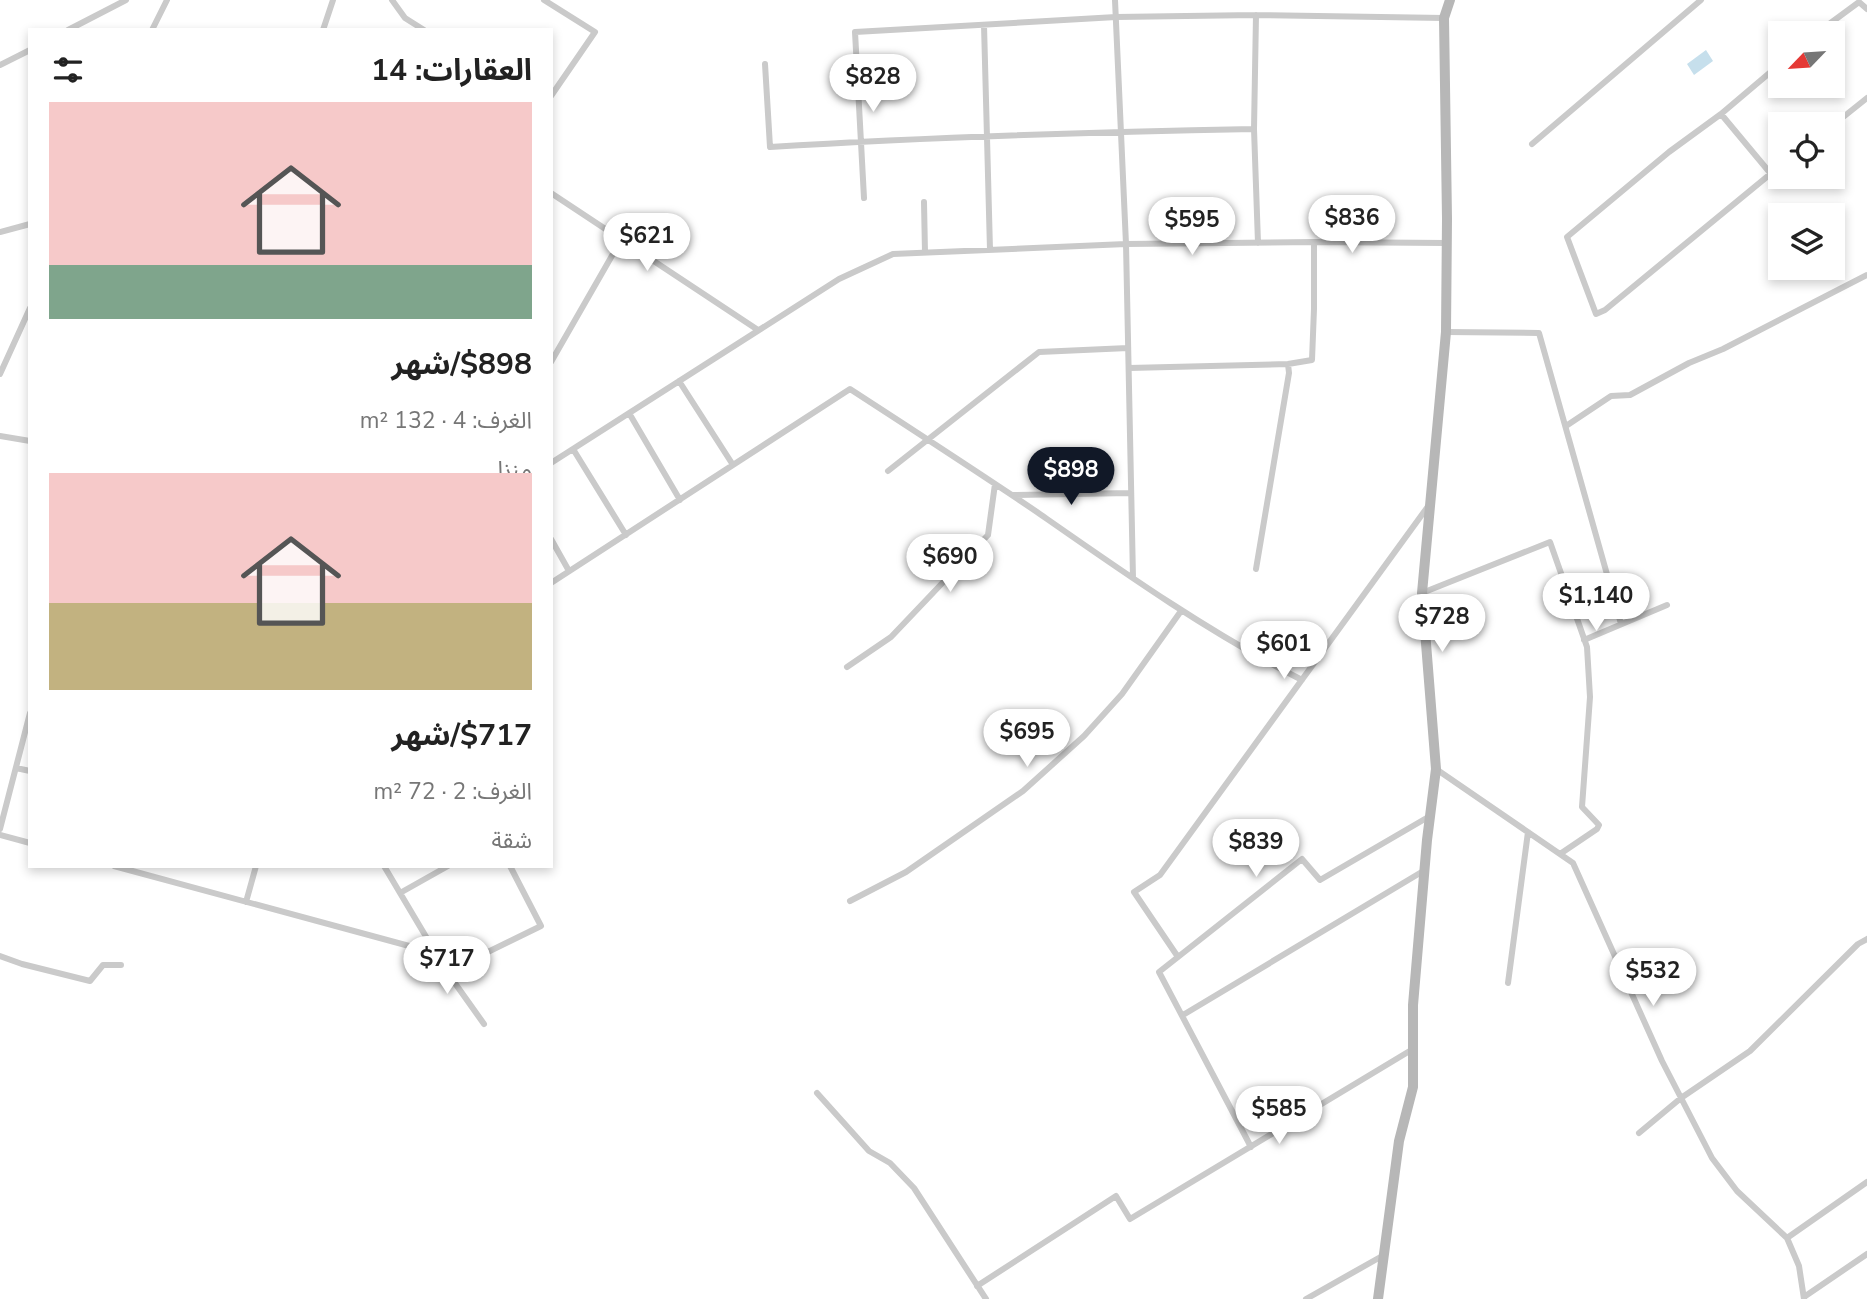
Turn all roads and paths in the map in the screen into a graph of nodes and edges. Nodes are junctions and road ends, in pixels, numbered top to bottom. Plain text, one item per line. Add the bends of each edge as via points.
1 (125, 0) edge
2 (167, 0) edge
3 (333, 0) edge
4 (393, 0) edge
5 (544, 0) edge
6 (1115, 0) edge
7 (1450, 0) edge
8 (1698, 1) edge
9 (1867, 9) edge
10 (1256, 15) junction
11 (1116, 17) junction
12 (1444, 18) junction
13 (1833, 21) edge
14 (984, 25) junction
15 (72, 28) edge
16 (153, 28) edge
17 (324, 28) edge
18 (421, 28) edge
19 (28, 51) edge
20 (765, 64) dead end
21 (0, 65) edge
22 (1768, 74) edge
23 (553, 93) edge
24 (1867, 98) edge
25 (1721, 114) junction
26 (1845, 116) edge
27 (1254, 129) junction
28 (1121, 132) junction
29 (987, 136) junction
30 (861, 141) junction
31 (1532, 144) dead end
32 (1768, 170) edge
33 (1768, 176) edge
34 (553, 194) edge
35 (864, 198) dead end
36 (923, 202) dead end
37 (28, 225) edge
38 (0, 232) edge
39 (621, 240) junction
40 (1314, 242) junction
41 (1258, 243) junction
42 (1446, 243) junction
43 (1126, 244) junction
44 (990, 250) junction
45 (925, 253) junction
46 (1867, 275) edge
47 (28, 312) edge
48 (758, 330) junction
49 (1446, 332) junction
50 (1128, 348) junction
51 (553, 359) edge
52 (1288, 364) junction
53 (1129, 368) junction
54 (0, 374) edge
55 (679, 381) junction
56 (629, 413) junction
57 (1566, 426) junction
58 (0, 436) edge
59 (927, 440) junction
60 (28, 442) edge
61 (573, 449) junction
62 (553, 462) edge
63 (733, 465) junction
64 (888, 471) dead end
65 (995, 484) junction
66 (1131, 493) junction
67 (1011, 495) junction
68 (680, 500) junction
69 (1430, 503) junction
70 (626, 535) junction
71 (553, 543) edge
72 (1255, 569) dead end
73 (569, 571) junction
74 (1133, 578) junction
75 (553, 582) edge
76 (1422, 593) junction
77 (1667, 605) dead end
78 (1181, 611) junction
79 (1621, 624) junction
80 (1584, 640) junction
81 (847, 667) dead end
82 (1301, 680) junction
83 (28, 721) edge
84 (16, 768) junction
85 (1436, 769) junction
86 (28, 771) edge
87 (1430, 815) junction
88 (0, 829) edge
89 (1528, 832) junction
90 (0, 835) edge
91 (28, 843) edge
92 (1560, 854) junction
93 (126, 868) edge
94 (255, 868) edge
95 (385, 868) edge
96 (445, 868) edge
97 (511, 868) edge
98 (1425, 870) junction
99 (400, 893) junction
100 (850, 901) dead end
101 (246, 902) junction
102 (1867, 939) edge
103 (435, 953) junction
104 (0, 956) edge
105 (1178, 957) junction
106 (121, 965) dead end
107 (447, 972) junction
108 (1508, 983) dead end
109 (1183, 1015) junction
110 (484, 1024) dead end
111 (1413, 1049) junction
112 (817, 1093) dead end
113 (1681, 1098) junction
114 (1639, 1133) dead end
115 (1251, 1147) junction
116 (1867, 1182) edge
117 (1787, 1238) junction
118 (1867, 1254) edge
119 (1385, 1255) junction
120 (977, 1286) junction
121 (1804, 1298) edge
122 (986, 1299) edge
123 (1307, 1299) edge
124 (1378, 1299) edge

1 - 15 street
2 - 16 street
3 - 17 street
4 - 18 street via 405,18
5 - 23 street via 595,32
6 - 11 street
7 - 12 street
8 - 31 street
9 - 13 street via 1859,2
10 - 11 street
10 - 12 street
10 - 27 street
11 - 14 street
11 - 28 street
12 - 42 street
14 - 29 street
14 - 30 street via 855,32
19 - 21 street
20 - 30 street via 770,147
22 - 25 street
24 - 26 street
25 - 32 street
25 - 33 street via 1567,237 1597,314
27 - 28 street
27 - 41 street
28 - 29 street
28 - 43 street
29 - 30 street
29 - 44 street
30 - 35 street
34 - 39 street
36 - 45 street
37 - 38 street
39 - 48 street
39 - 51 street
40 - 41 street
40 - 42 street
40 - 52 street via 1312,360
41 - 43 street
42 - 49 street
43 - 44 street
43 - 50 street
44 - 45 street
45 - 48 street via 893,254 839,279
46 - 57 street via 1630,395 1611,396
47 - 54 street
48 - 55 street
49 - 57 street via 1539,333
49 - 69 street
50 - 53 street
50 - 59 street via 1039,352
52 - 53 street
52 - 72 street
53 - 66 street
55 - 56 street
55 - 63 street
56 - 61 street
56 - 68 street
57 - 79 street
58 - 60 street
59 - 63 street via 850,389
59 - 64 street
59 - 65 street
61 - 62 street
61 - 70 street
63 - 68 street
65 - 67 street
65 - 81 street via 988,535 891,637
66 - 67 street
66 - 74 street
67 - 74 street
68 - 70 street
69 - 76 street
69 - 82 street
70 - 73 street
71 - 73 street
73 - 75 street
74 - 78 street
76 - 80 street via 1550,542
76 - 85 street
77 - 79 street
78 - 82 street
78 - 100 street via 1122,694 1023,791 906,872
79 - 80 street
80 - 92 street via 1590,697 1582,807 1599,825
82 - 105 street via 1160,875 1134,891
83 - 84 street
84 - 86 street
84 - 88 street
85 - 87 street
85 - 89 street
87 - 98 street
87 - 105 street via 1320,880 1302,859
89 - 92 street
89 - 108 street
90 - 91 street
92 - 113 street via 1573,863
93 - 101 street
94 - 101 street
95 - 99 street
96 - 99 street
97 - 107 street via 541,926
98 - 109 street
98 - 111 street
99 - 103 street
101 - 103 street
102 - 113 street via 1749,1051
103 - 107 street
104 - 106 street via 90,981 103,965
105 - 109 street via 1159,972
107 - 110 street
109 - 115 street
111 - 115 street
111 - 119 street via 1413,1087 1399,1140
112 - 120 street via 869,1151 890,1163 914,1188
113 - 114 street
113 - 117 street via 1712,1158 1737,1191
115 - 120 street via 1130,1219 1116,1196
116 - 117 street
117 - 121 street via 1799,1266
118 - 121 street
119 - 123 street
119 - 124 street
120 - 122 street

